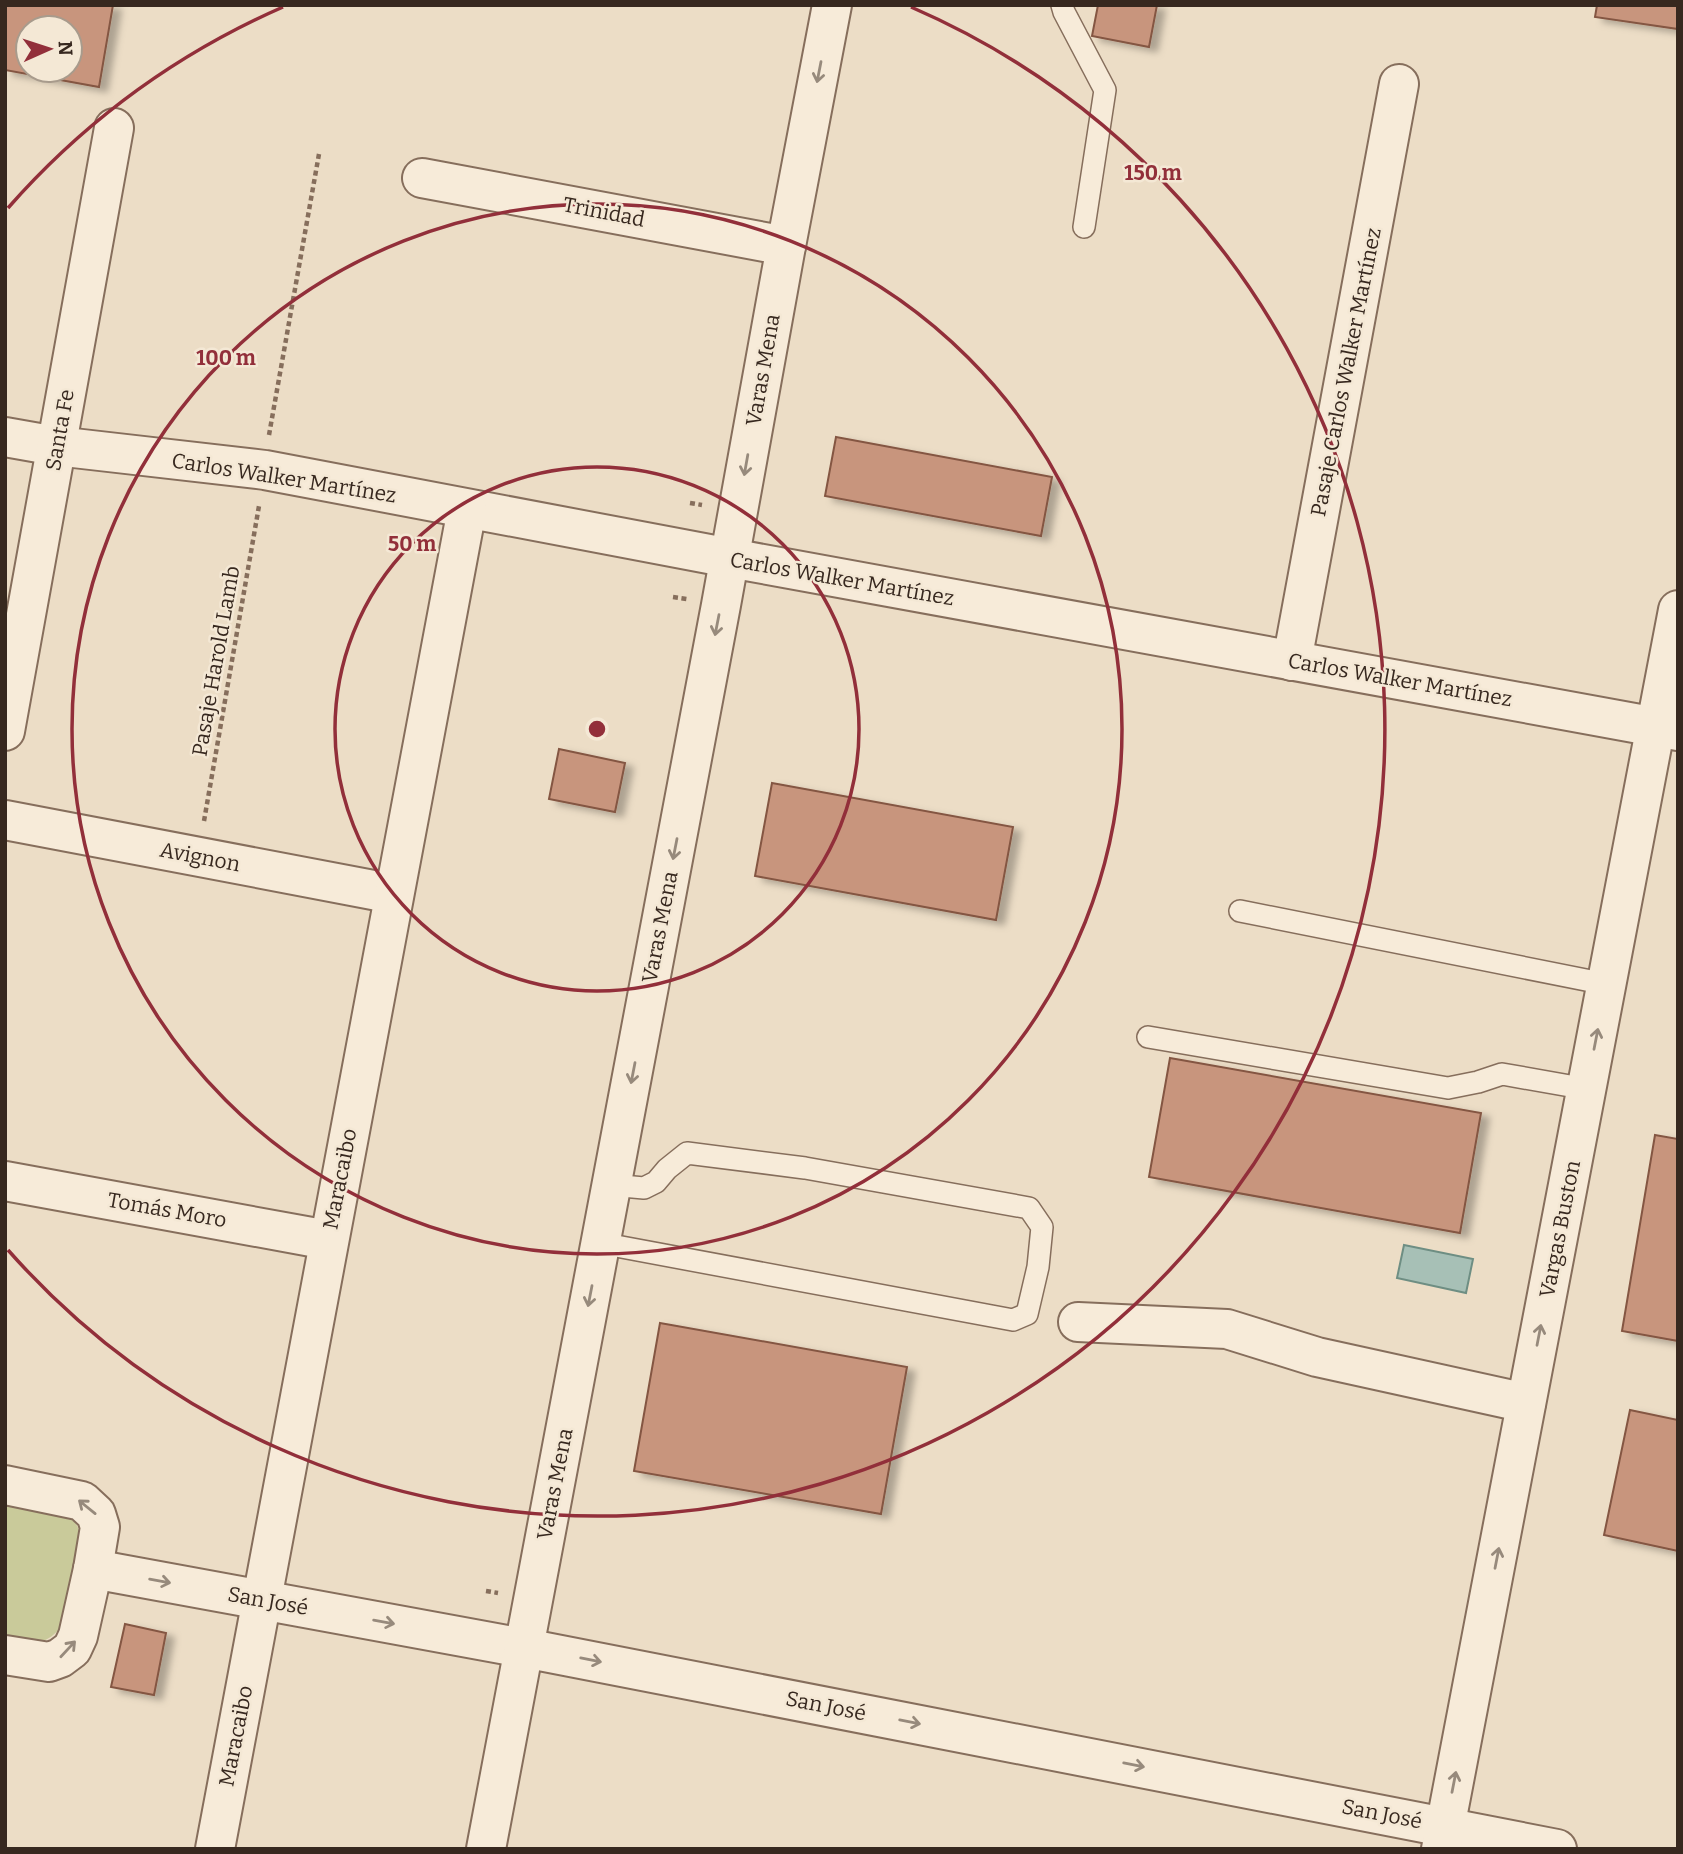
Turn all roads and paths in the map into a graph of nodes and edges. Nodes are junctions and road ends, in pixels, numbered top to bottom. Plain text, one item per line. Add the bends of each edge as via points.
1 (832, 5) edge
2 (1062, 5) edge
3 (1399, 84) dead end
4 (114, 128) dead end
5 (319, 154) dead end
6 (422, 178) dead end
7 (1084, 227) dead end
8 (786, 246) junction
9 (5, 437) edge
10 (56, 446) junction
11 (267, 453) junction
12 (467, 509) junction
13 (730, 558) junction
14 (1678, 610) edge
15 (1292, 661) junction
16 (1667, 729) edge
17 (5, 731) edge
18 (5, 820) edge
19 (197, 856) junction
20 (394, 894) junction
21 (1240, 911) dead end
22 (1606, 984) junction
23 (1148, 1037) dead end
24 (1587, 1089) junction
25 (5, 1181) edge
26 (611, 1185) junction
27 (328, 1240) junction
28 (600, 1243) junction
29 (1078, 1322) dead end
30 (1526, 1403) junction
31 (5, 1485) edge
32 (93, 1569) junction
33 (261, 1600) junction
34 (524, 1648) junction
35 (5, 1655) edge
36 (1443, 1838) edge
37 (215, 1849) edge
38 (486, 1849) edge
39 (1557, 1849) edge

1 -> 8 street, Varas Mena
2 - 7 lane via 1105,90
3 - 15 street, Pasaje Carlos Walker Martínez
4 - 10 street, Santa Fe
5 - 11 path, Pasaje Harold Lamb
6 - 8 street, Trinidad
8 -> 13 street, Varas Mena
9 - 10 street, Carlos Walker Martínez
10 - 11 street, Carlos Walker Martínez
10 - 17 street, Santa Fe
11 - 12 street, Carlos Walker Martínez
11 - 19 path, Pasaje Harold Lamb
12 - 13 street, Carlos Walker Martínez
12 - 20 street, Maracaibo
13 - 15 street, Carlos Walker Martínez
13 -> 26 street, Varas Mena
14 - 16 street, Vargas Buston
15 - 16 street, Carlos Walker Martínez
16 - 22 street, Vargas Buston
18 - 19 street, Avignon
19 - 20 street, Avignon
20 - 27 street, Maracaibo
21 - 22 lane
24 -> 22 street, Vargas Buston
23 - 24 lane via 1448,1088 1502,1074
30 -> 24 street, Vargas Buston
25 - 27 street, Tomás Moro
26 - 28 street, Varas Mena
26 - 28 lane via 644,1188 687,1153 805,1168 1029,1208 1042,1227 1038,1267 1027,1314 1013,1320
27 - 33 street, Maracaibo
28 -> 34 street, Varas Mena
29 - 30 street via 1227,1329 1317,1357
36 -> 30 street, Vargas Buston
32 -> 31 street via 100,1527 92,1509 75,1499
32 -> 33 street, San José
35 -> 32 street via 49,1662 72,1649
33 -> 34 street, San José
33 - 37 street, Maracaibo
34 -> 36 street, San José
34 - 38 street, Varas Mena
36 - 39 street, San José

